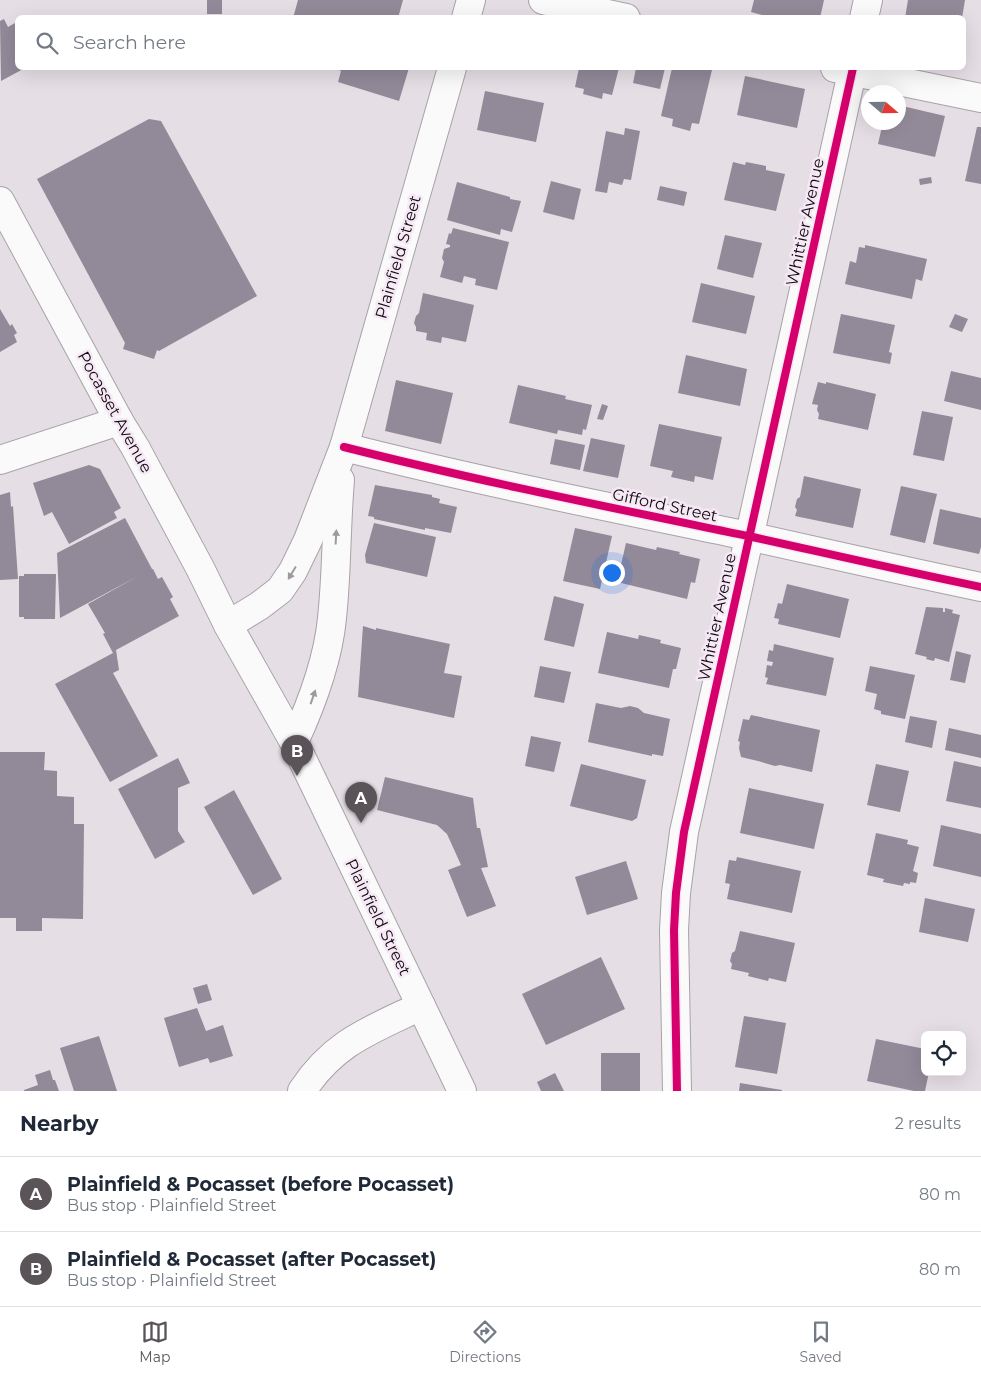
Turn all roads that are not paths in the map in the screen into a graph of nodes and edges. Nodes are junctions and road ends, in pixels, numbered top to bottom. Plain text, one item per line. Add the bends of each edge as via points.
1 (471, 0) edge
2 (543, 0) edge
3 (868, 0) edge
4 (467, 15) edge
5 (612, 15) edge
6 (865, 15) edge
7 (451, 70) edge
8 (847, 70) edge
9 (852, 70) edge
10 (981, 98) edge
11 (0, 201) edge
12 (120, 421) junction
13 (344, 448) junction
14 (0, 460) edge
15 (749, 537) junction
16 (981, 587) edge
17 (228, 625) junction
18 (294, 742) junction
19 (421, 1006) junction
20 (302, 1091) edge
21 (462, 1091) edge
22 (677, 1091) edge

1 - 4 street
2 - 5 street
3 - 6 street
7 - 13 street, Plainfield Street
8 - 15 street, Whittier Avenue
9 - 10 street
11 - 12 street, Pocasset Avenue
12 - 14 street
12 - 17 street, Pocasset Avenue
13 - 15 street, Gifford Street
13 -> 17 street, Plainfield Street via 300,559 287,581 272,597
18 -> 13 street, Plainfield Street via 311,703 328,643
15 - 16 street, Gifford Street
15 - 22 street, Whittier Avenue via 684,832 676,893
17 - 18 street, Plainfield Street
18 - 19 street, Plainfield Street
19 - 20 street via 342,1047 319,1068
19 - 21 street, Plainfield Street

